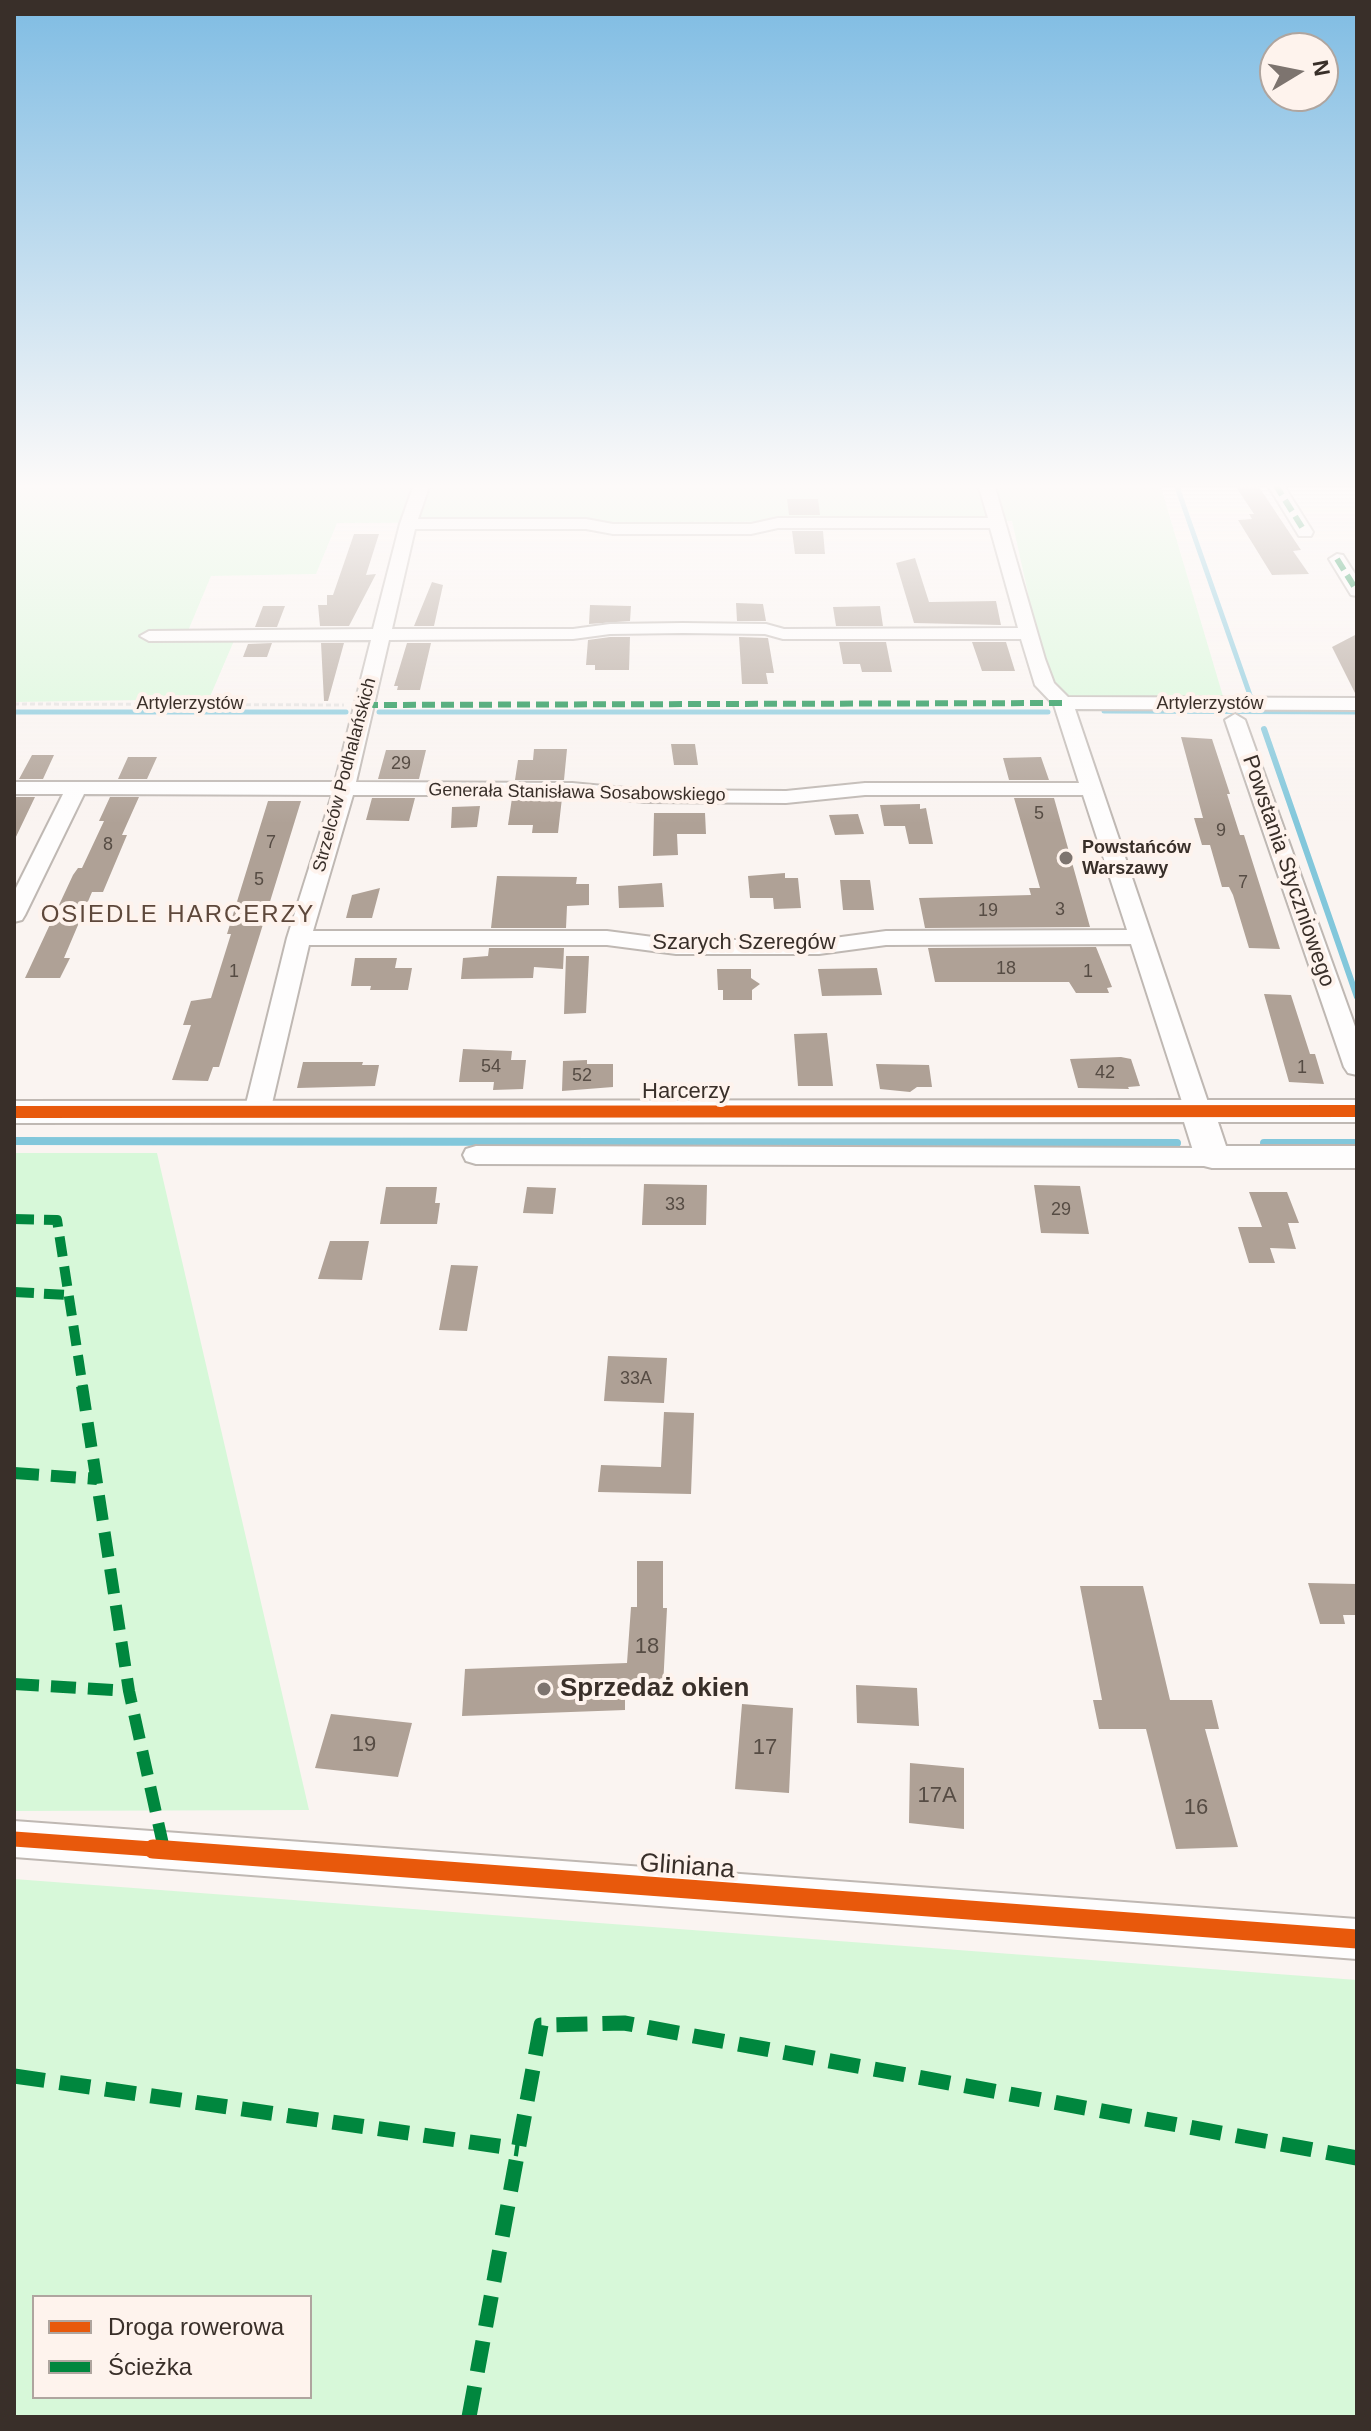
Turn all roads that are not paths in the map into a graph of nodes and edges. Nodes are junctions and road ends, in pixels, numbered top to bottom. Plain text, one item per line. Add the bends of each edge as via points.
1 (390, 597) edge
2 (1019, 597) edge
3 (1029, 633) junction
4 (149, 636) dead end
5 (380, 636) junction
6 (1357, 704) edge
7 (1066, 712) junction
8 (1235, 720) junction
9 (1357, 720) edge
10 (14, 788) edge
11 (77, 788) junction
12 (344, 789) junction
13 (1091, 789) junction
14 (14, 915) edge
15 (1140, 937) junction
16 (299, 938) junction
17 (1357, 1067) edge
18 (1198, 1111) junction
19 (1357, 1111) edge
20 (14, 1112) edge
21 (257, 1112) junction
22 (476, 1155) dead end
23 (1212, 1157) junction
24 (1357, 1157) edge
25 (14, 1839) edge
26 (1357, 1939) edge

1 - 5 street, Strzelców Podhalańskich
2 - 3 street
3 - 5 street via 783,634 683,628
3 - 7 street via 1045,685
4 - 5 street
5 - 12 street, Strzelców Podhalańskich
6 - 7 street, Artylerzystów
7 - 8 street, Artylerzystów
7 - 13 street
8 - 9 street, Artylerzystów
8 - 17 street, Powstania Styczniowego
10 - 11 street, Generała Stanisława Sosabowskiego
11 - 12 street, Generała Stanisława Sosabowskiego
11 - 14 street
12 - 13 street, Generała Stanisława Sosabowskiego via 572,789 646,796 786,797 865,789
12 - 16 street, Strzelców Podhalańskich
13 - 15 street
15 - 16 street, Szarych Szeregów via 886,938 819,947 691,947 607,938
15 - 18 street
16 - 21 street, Strzelców Podhalańskich
18 - 19 street, Harcerzy
18 - 21 street, Harcerzy
18 - 23 street
20 - 21 street, Harcerzy
22 - 23 street
23 - 24 street
25 - 26 street, Gliniana

